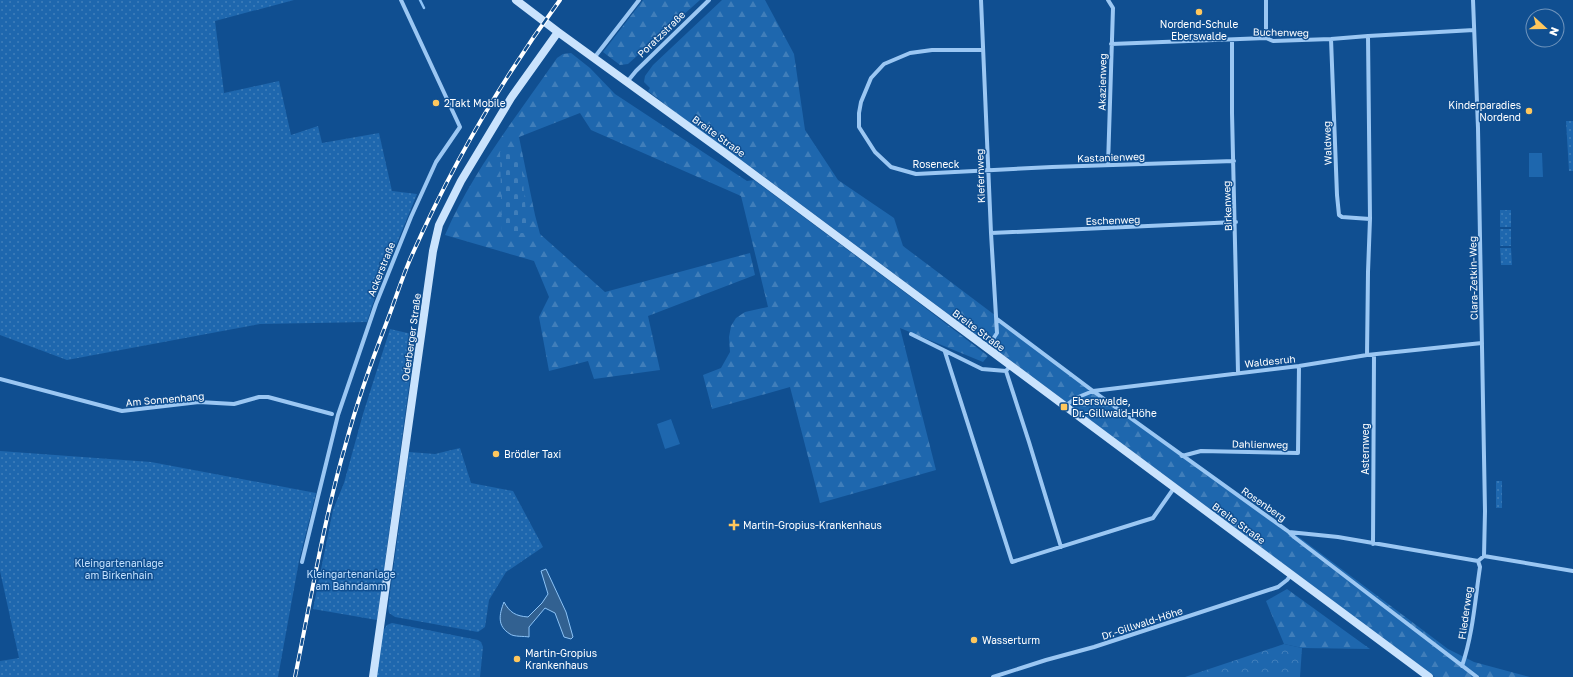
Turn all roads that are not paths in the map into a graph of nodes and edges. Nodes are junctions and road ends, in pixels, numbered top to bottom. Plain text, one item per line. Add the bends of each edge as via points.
1 (401, 0) edge
2 (516, 0) edge
3 (639, 0) edge
4 (709, 0) edge
5 (981, 0) edge
6 (1108, 0) edge
7 (1266, 0) edge
8 (1473, 0) edge
9 (1474, 30) junction
10 (558, 32) junction
11 (1368, 36) junction
12 (1266, 38) junction
13 (1331, 39) junction
14 (1232, 40) junction
15 (1111, 44) junction
16 (983, 50) junction
17 (594, 58) junction
18 (627, 82) junction
19 (1234, 161) junction
20 (1108, 165) junction
21 (988, 171) junction
22 (1370, 219) junction
23 (1236, 222) junction
24 (990, 233) junction
25 (997, 319) junction
26 (911, 334) dead end
27 (1482, 343) junction
28 (986, 348) junction
29 (946, 352) junction
30 (1367, 355) junction
31 (1374, 355) junction
32 (1299, 366) junction
33 (1008, 368) junction
34 (1238, 372) junction
35 (0, 378) edge
36 (1093, 391) junction
37 (1064, 406) junction
38 (332, 414) dead end
39 (1182, 456) junction
40 (1174, 488) junction
41 (1289, 532) junction
42 (1373, 544) junction
43 (1061, 547) junction
44 (1484, 556) junction
45 (1478, 561) junction
46 (302, 562) dead end
47 (1573, 571) edge
48 (1292, 574) junction
49 (1462, 666) junction
50 (373, 677) edge
51 (993, 677) edge
52 (1429, 677) edge
53 (1477, 677) edge

1 - 46 street, Ackerstraße via 460,127 436,162 376,304 338,415
2 - 10 main road, Breite Straße
3 - 17 street
4 - 18 street, Poratzstraße
5 - 16 street, Kiefernweg
6 - 15 street, Akazienweg via 1113,8
7 - 12 street
8 - 9 street, Clara-Zetkin-Weg
9 - 11 street, Buchenweg
9 - 27 street, Clara-Zetkin-Weg
10 - 17 main road, Breite Straße
10 - 50 main road, Oderberger Straße via 511,98 439,225 433,251
11 - 13 street, Buchenweg
11 - 22 street
12 - 13 street, Buchenweg via 1273,41
12 - 14 street, Buchenweg
13 - 22 street, Waldweg via 1339,215 1342,218
14 - 15 street, Buchenweg
14 - 19 street, Birkenweg
15 - 20 street, Akazienweg
16 - 21 street, Kiefernweg
16 - 21 street, Roseneck via 932,50 910,53 884,64 871,78 861,102 859,126 874,152 891,167 901,171 916,174
17 - 18 main road, Breite Straße
18 - 28 main road, Breite Straße
19 - 20 street, Kastanienweg
19 - 23 street, Birkenweg
20 - 21 street, Kastanienweg
21 - 24 street, Kiefernweg
22 - 30 street
23 - 24 street, Eschenweg
23 - 34 street, Birkenweg
24 - 25 street, Kiefernweg
25 - 28 street, Kiefernweg via 997,333
25 - 36 street, Rosenberg
26 - 29 street
27 - 31 street, Waldesruh
27 - 44 street, Clara-Zetkin-Weg
28 - 33 main road, Breite Straße
29 - 33 street via 982,369
29 - 43 street via 1012,562
30 - 31 street, Waldesruh
30 - 32 street, Waldesruh
31 - 42 street, Asternweg
32 - 34 street, Waldesruh
32 - 39 street, Dahlienweg via 1298,453 1202,451
33 - 37 main road, Breite Straße
33 - 43 street
34 - 36 street, Waldesruh
35 - 38 street, Am Sonnenhang via 122,411 199,402 234,404 268,397
36 - 37 street, Waldesruh
36 - 39 street, Rosenberg
37 - 40 main road, Breite Straße
39 - 41 street, Rosenberg
40 - 43 street via 1153,518
40 - 48 main road, Breite Straße
41 - 42 street, Rosenberg
41 - 49 street
42 - 45 street, Rosenberg
44 - 45 street
44 - 47 street
45 - 49 street, Fliederweg via 1480,567 1472,628
48 - 51 street, Dr.-Gillwald-Höhe via 1278,587
48 - 52 main road, Breite Straße
49 - 53 street

